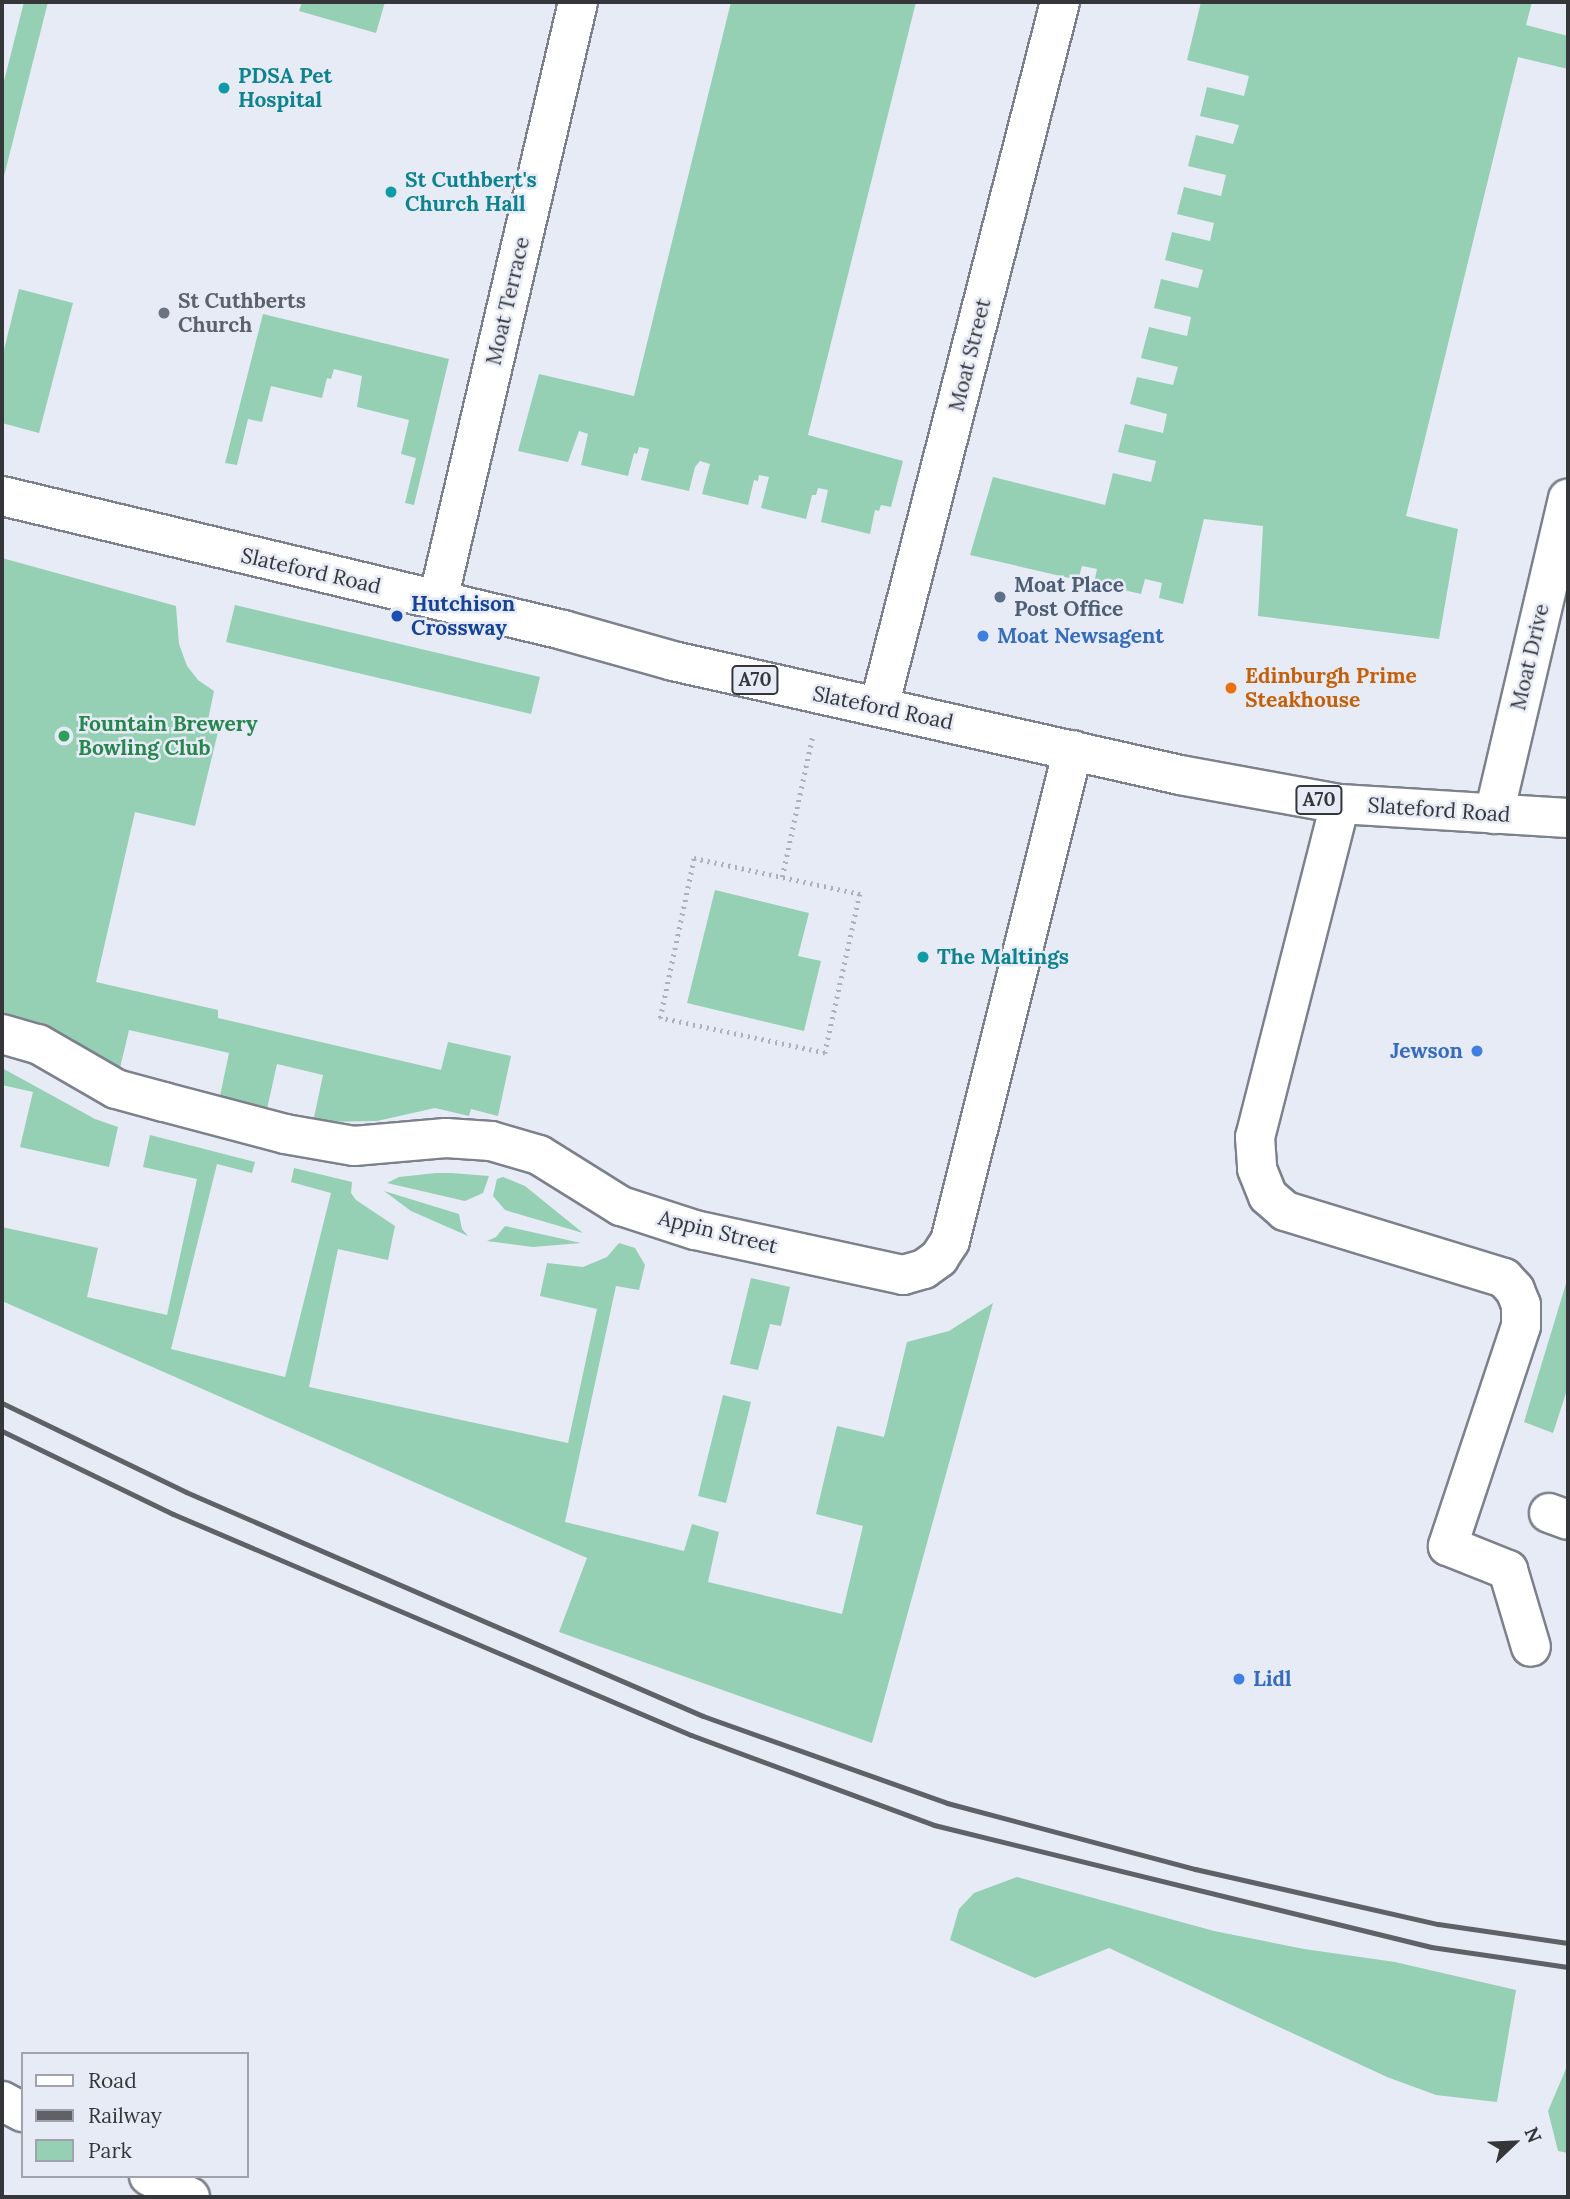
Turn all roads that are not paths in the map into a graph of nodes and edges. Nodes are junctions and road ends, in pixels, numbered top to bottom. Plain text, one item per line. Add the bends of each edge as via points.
1 (578, 2) edge
2 (1060, 2) edge
3 (2, 496) edge
4 (1568, 499) edge
5 (438, 600) junction
6 (879, 707) junction
7 (1073, 750) junction
8 (1340, 804) junction
9 (1493, 814) junction
10 (1568, 818) edge
11 (2, 1034) edge
12 (1531, 1647) dead end
13 (2, 2101) edge
14 (21, 2111) edge
15 (153, 2178) edge
16 (190, 2197) edge

1 - 5 street, Moat Terrace
2 - 6 street, Moat Street
3 - 5 street, Slateford Road / A70
4 - 9 street, Moat Drive
5 - 6 street, Slateford Road / A70 via 673,661
6 - 7 street, Slateford Road / A70
7 - 8 street, Slateford Road / A70
7 - 11 street, Appin Street via 950,1241 939,1258 924,1269 903,1275 695,1230 621,1206 539,1154 491,1141 446,1138 354,1146 285,1134 164,1102 116,1089 38,1044
8 - 9 street, Slateford Road / A70
8 - 12 street via 1255,1137 1257,1169 1268,1196 1285,1211 1504,1278 1516,1290 1521,1326 1448,1546 1508,1570
9 - 10 street, Slateford Road / A70
13 - 14 street
15 - 16 street

